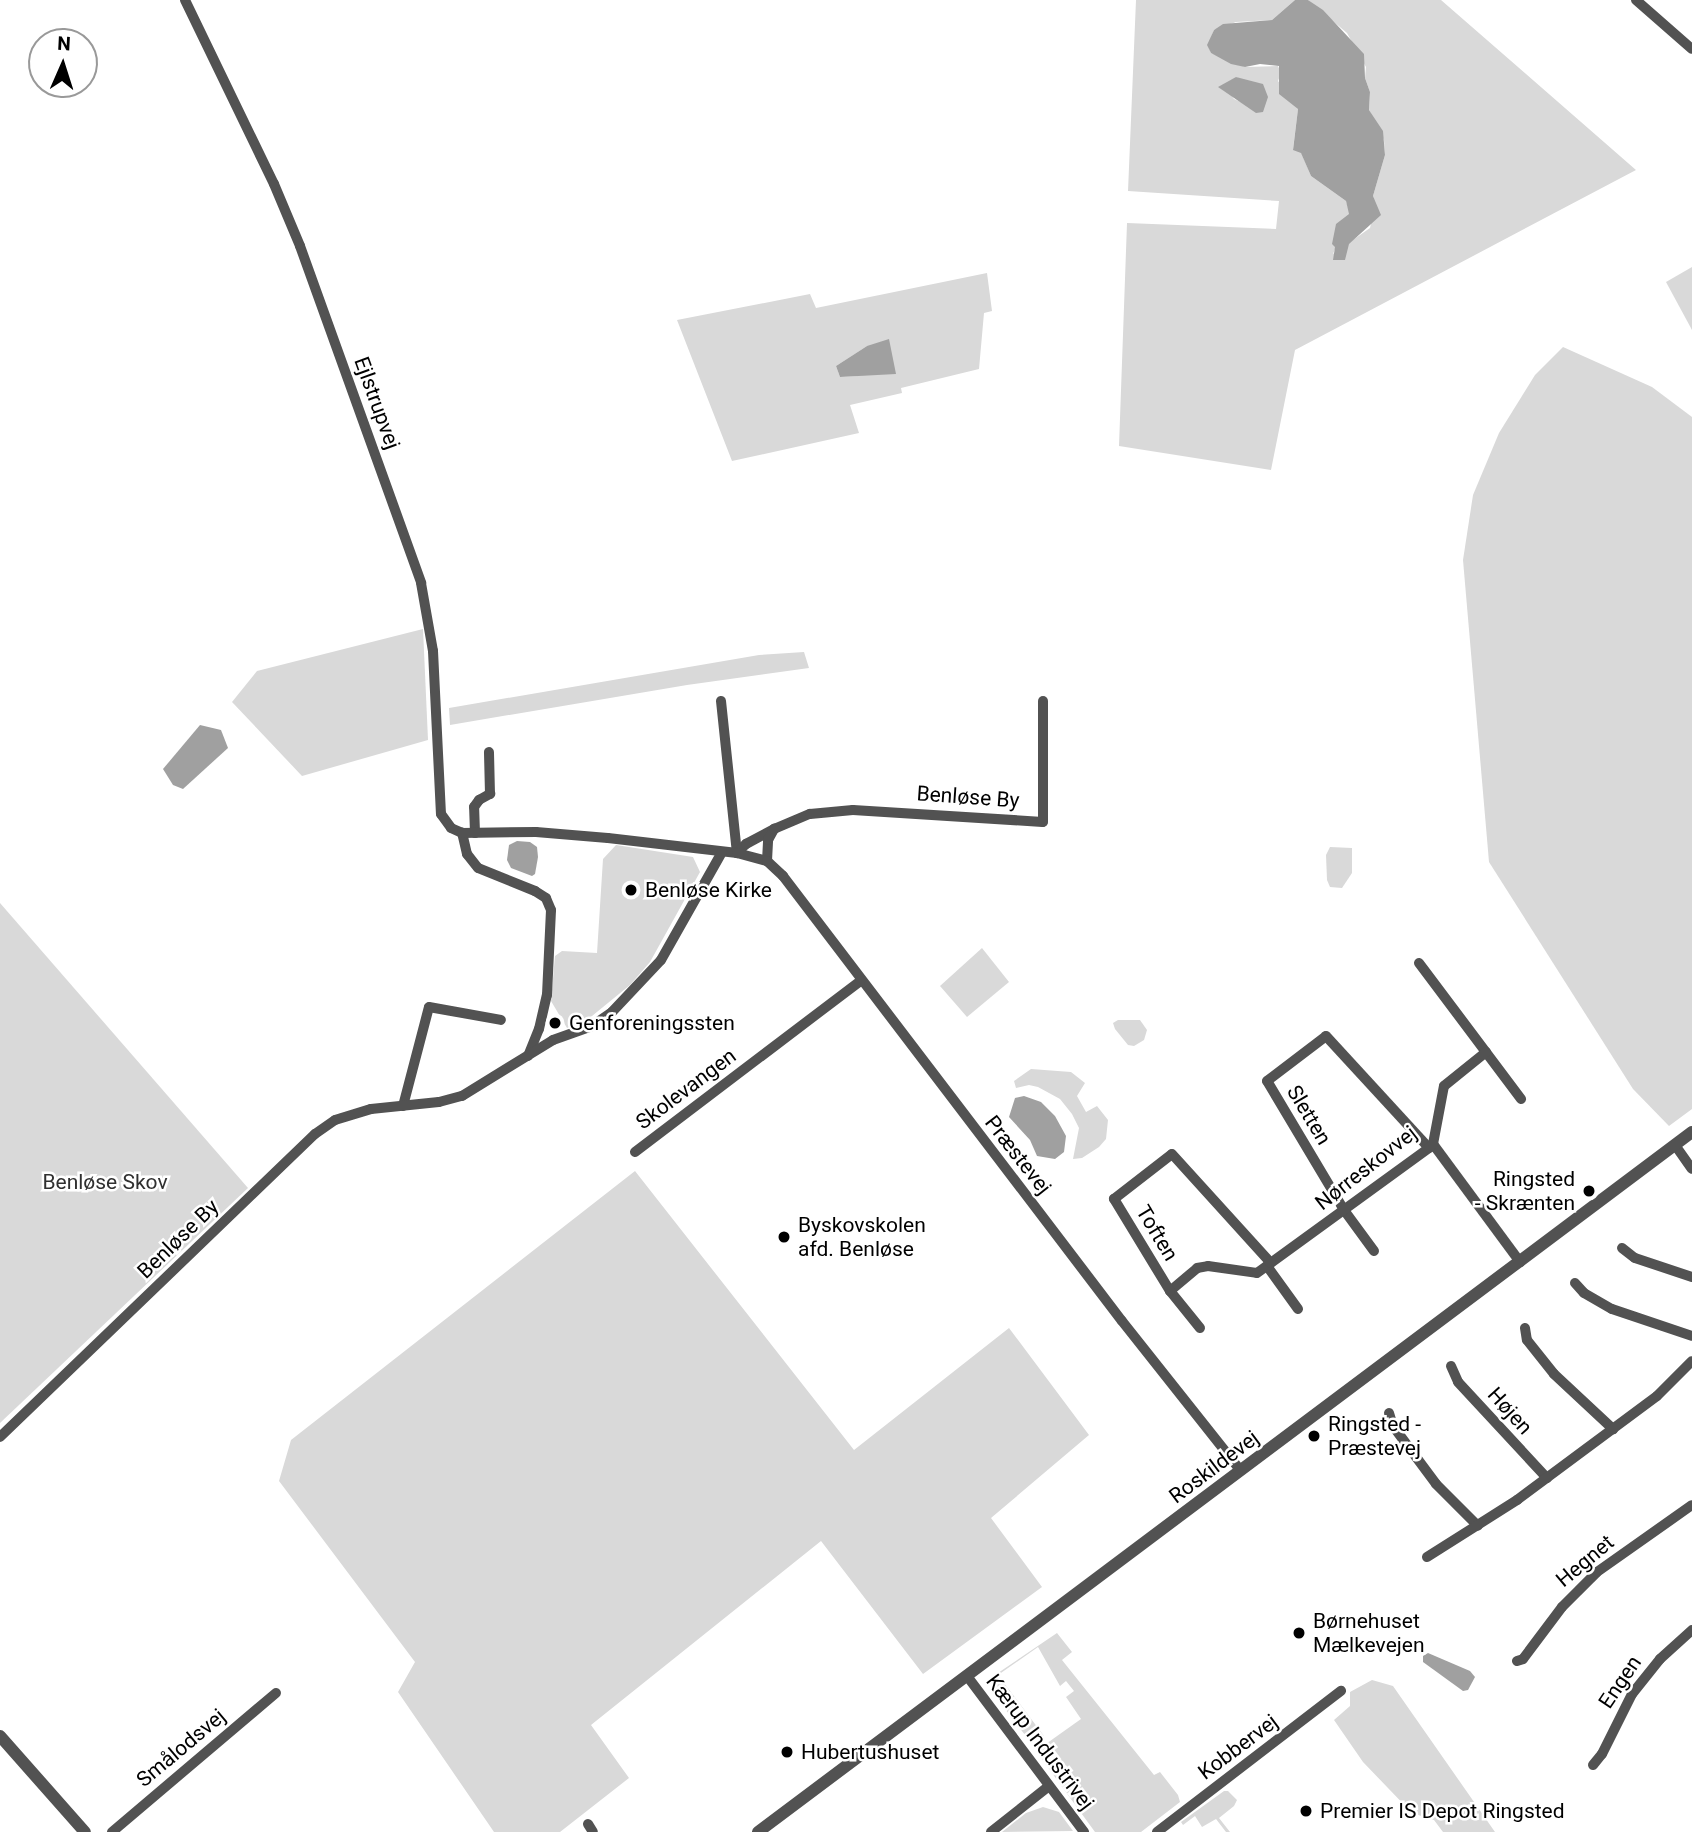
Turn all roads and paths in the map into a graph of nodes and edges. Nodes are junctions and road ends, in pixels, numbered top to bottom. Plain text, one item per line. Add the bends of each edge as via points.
1 (185, 0) edge
2 (1636, 0) edge
3 (1692, 49) edge
4 (721, 701) dead end
5 (1043, 701) dead end
6 (489, 752) dead end
7 (774, 829) junction
8 (462, 833) junction
9 (475, 833) junction
10 (722, 852) junction
11 (737, 853) junction
12 (767, 861) junction
13 (1419, 963) dead end
14 (860, 981) junction
15 (501, 1020) dead end
16 (539, 1029) junction
17 (553, 1040) junction
18 (1486, 1052) junction
19 (528, 1056) junction
20 (1521, 1099) dead end
21 (403, 1106) junction
22 (1692, 1132) edge
23 (1675, 1145) junction
24 (1431, 1146) junction
25 (635, 1152) dead end
26 (1692, 1170) edge
27 (1344, 1210) junction
28 (1622, 1248) dead end
29 (1374, 1251) dead end
30 (1520, 1262) junction
31 (1269, 1265) junction
32 (1692, 1277) edge
33 (1575, 1283) dead end
34 (1170, 1291) junction
35 (1298, 1309) dead end
36 (1200, 1328) dead end
37 (1525, 1328) dead end
38 (1692, 1336) edge
39 (1692, 1361) edge
40 (1451, 1366) dead end
41 (1389, 1413) dead end
42 (1613, 1429) junction
43 (0, 1437) edge
44 (1241, 1471) junction
45 (1547, 1478) junction
46 (1692, 1505) edge
47 (1478, 1526) junction
48 (1427, 1557) dead end
49 (1692, 1630) edge
50 (1517, 1661) dead end
51 (967, 1676) junction
52 (1341, 1691) dead end
53 (275, 1693) dead end
54 (0, 1736) edge
55 (1593, 1765) dead end
56 (1049, 1786) junction
57 (85, 1832) edge
58 (112, 1832) edge
59 (758, 1832) edge
60 (991, 1832) edge
61 (1084, 1832) edge
62 (1157, 1832) edge

1 - 8 street, Ejlstrupvej via 300,246 421,583 433,651 442,814 451,828
2 - 3 street
4 - 11 street
5 - 7 street, Benløse By via 1043,822 853,810 810,814
6 - 9 street via 490,794 474,807
7 - 11 street, Benløse By
7 - 12 street via 768,840
8 - 9 street
8 - 16 street via 467,854 478,867 535,891 546,898 551,910 547,995
9 - 10 street via 566,835
10 - 11 street
10 - 17 street, Benløse By via 661,960 643,983 592,1026
11 - 12 street
12 - 14 street, Præstevej
13 - 18 street
14 - 25 street, Skolevangen
14 - 44 street, Præstevej
15 - 21 street via 429,1007
16 - 17 street
16 - 19 street
17 - 19 street, Benløse By
18 - 20 street
18 - 24 street, Nørreskovvej via 1444,1086
19 - 21 street, Benløse By via 463,1096
21 - 43 street, Benløse By via 353,1112 316,1133
22 - 23 street, Roskildevej
23 - 26 street
23 - 30 street, Roskildevej
24 - 27 street, Nørreskovvej
24 - 27 street, Sletten via 1326,1036 1266,1081
24 - 30 street, Sletten
27 - 29 street, Sletten
27 - 31 street, Nørreskovvej
28 - 32 street via 1635,1258
30 - 44 street, Roskildevej
31 - 34 street, Nørreskovvej via 1257,1273 1197,1268
31 - 34 street, Toften via 1172,1154 1114,1199
31 - 35 street
33 - 38 street via 1612,1309
34 - 36 street, Toften
37 - 42 street via 1527,1339 1554,1374
39 - 42 street via 1660,1394
40 - 45 street, Højen via 1458,1382
41 - 47 street via 1393,1426 1436,1484
42 - 45 street
44 - 51 street, Roskildevej
45 - 47 street
46 - 50 street, Hegnet via 1597,1572
47 - 48 street
49 - 55 street, Engen via 1660,1659 1632,1694
51 - 56 street, Kærup Industrivej
51 - 59 street, Roskildevej
52 - 62 street, Kobbervej
53 - 58 street, Smålodsvej
54 - 57 street
56 - 60 street
56 - 61 street, Kærup Industrivej

